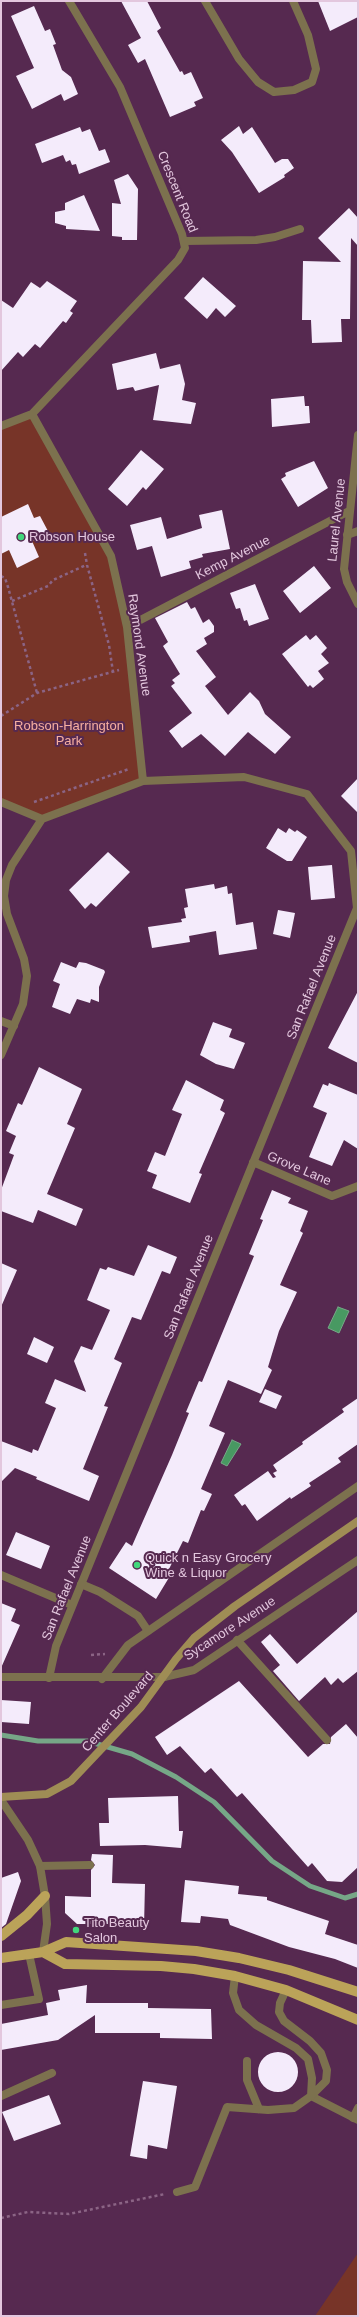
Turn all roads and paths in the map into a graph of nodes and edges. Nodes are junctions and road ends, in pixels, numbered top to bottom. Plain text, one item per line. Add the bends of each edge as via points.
1 (69, 1) edge
2 (205, 1) edge
3 (293, 1) edge
4 (300, 229) dead end
5 (185, 241) junction
6 (32, 414) junction
7 (1, 426) edge
8 (358, 435) edge
9 (349, 511) junction
10 (358, 531) edge
11 (347, 535) junction
12 (85, 554) dead end
13 (86, 565) junction
14 (1, 576) edge
15 (12, 601) junction
16 (358, 604) edge
17 (127, 627) junction
18 (131, 667) junction
19 (113, 672) junction
20 (37, 693) junction
21 (1, 716) edge
22 (142, 766) junction
23 (143, 780) junction
24 (1, 802) edge
25 (28, 813) junction
26 (42, 819) junction
27 (358, 908) edge
28 (1, 1021) edge
29 (14, 1026) junction
30 (1, 1055) edge
31 (252, 1162) junction
32 (358, 1186) edge
33 (358, 1486) edge
34 (358, 1521) edge
35 (358, 1560) edge
36 (1, 1575) edge
37 (81, 1584) junction
38 (72, 1605) junction
39 (148, 1631) junction
40 (237, 1640) junction
41 (108, 1654) dead end
42 (91, 1655) dead end
43 (1, 1677) edge
44 (164, 1677) junction
45 (49, 1678) junction
46 (102, 1679) junction
47 (327, 1740) dead end
48 (1, 1798) edge
49 (90, 1865) dead end
50 (40, 1866) junction
51 (45, 1896) junction
52 (1, 1936) edge
53 (43, 1952) junction
54 (29, 1954) junction
55 (1, 1958) edge
56 (235, 1976) junction
57 (286, 1990) junction
58 (358, 1992) edge
59 (1, 2005) edge
60 (358, 2020) edge
61 (247, 2060) dead end
62 (52, 2073) dead end
63 (1, 2096) edge
64 (312, 2096) junction
65 (358, 2108) edge
66 (258, 2109) junction
67 (356, 2119) edge
68 (177, 2192) joint
69 (1, 2218) edge

1 - 5 street, Crescent Road via 120,87
2 - 3 street via 238,59 258,82 274,92 294,90 312,82 316,69 308,35
4 - 5 street via 256,240
5 - 6 street, Crescent Road via 185,248 178,260
6 - 7 street, Crescent Road
6 - 17 street, Raymond Avenue via 111,556
8 - 9 street, Laurel Avenue
9 - 11 street, Laurel Avenue
9 - 17 street, Kemp Avenue
10 - 11 street
11 - 16 street, Laurel Avenue via 344,569 347,582
12 - 13 path
13 - 15 path via 53,580 48,586
13 - 19 path via 104,622
14 - 15 path via 5,578
15 - 20 path
17 - 18 street, Raymond Avenue
18 - 19 path
18 - 22 street, Raymond Avenue
19 - 20 path
20 - 21 path
22 - 23 street, Raymond Avenue
22 - 25 path via 34,802
23 - 26 street
23 - 27 street via 244,777 307,794 351,851
24 - 25 street
25 - 26 street
26 - 29 street via 12,865 6,880 4,896 7,914 24,959 27,976 22,1004
27 - 31 street, San Rafael Avenue
28 - 29 street
29 - 30 street
31 - 32 street, Grove Lane via 332,1196
31 - 37 street, San Rafael Avenue
33 - 39 street
34 - 44 main road, Center Boulevard via 235,1606 194,1638
35 - 40 street, Sycamore Avenue
36 - 38 street
37 - 38 street, San Rafael Avenue
37 - 39 street via 100,1592 138,1616
38 - 45 street, San Rafael Avenue via 56,1646
39 - 46 street via 128,1645
40 - 44 street, Sycamore Avenue via 194,1670
40 - 47 street
41 - 42 path
43 - 45 street, Sycamore Avenue
44 - 46 street, Sycamore Avenue
44 - 48 main road, Center Boulevard via 120,1730 82,1771 62,1788 47,1794
45 - 46 street, Sycamore Avenue
48 - 50 street via 28,1840
49 - 50 street
50 - 51 street
51 - 52 main road
51 - 53 street via 47,1924
53 - 54 main road
53 - 56 main road via 65,1964 161,1966
53 - 58 main road via 66,1942 196,1951 289,1970
54 - 55 main road
54 - 59 street via 39,1999
56 - 57 main road
56 - 64 street via 233,1993 239,2010 256,2025 296,2048 308,2059
57 - 60 main road
57 - 64 street via 279,2012 284,2020 321,2053 327,2070 326,2081
61 - 66 street via 247,2080
62 - 63 street
64 - 66 street via 294,2108
64 - 67 street
65 - 67 street
66 - 68 street via 227,2107 194,2187
68 - 69 path via 69,2214 28,2212

